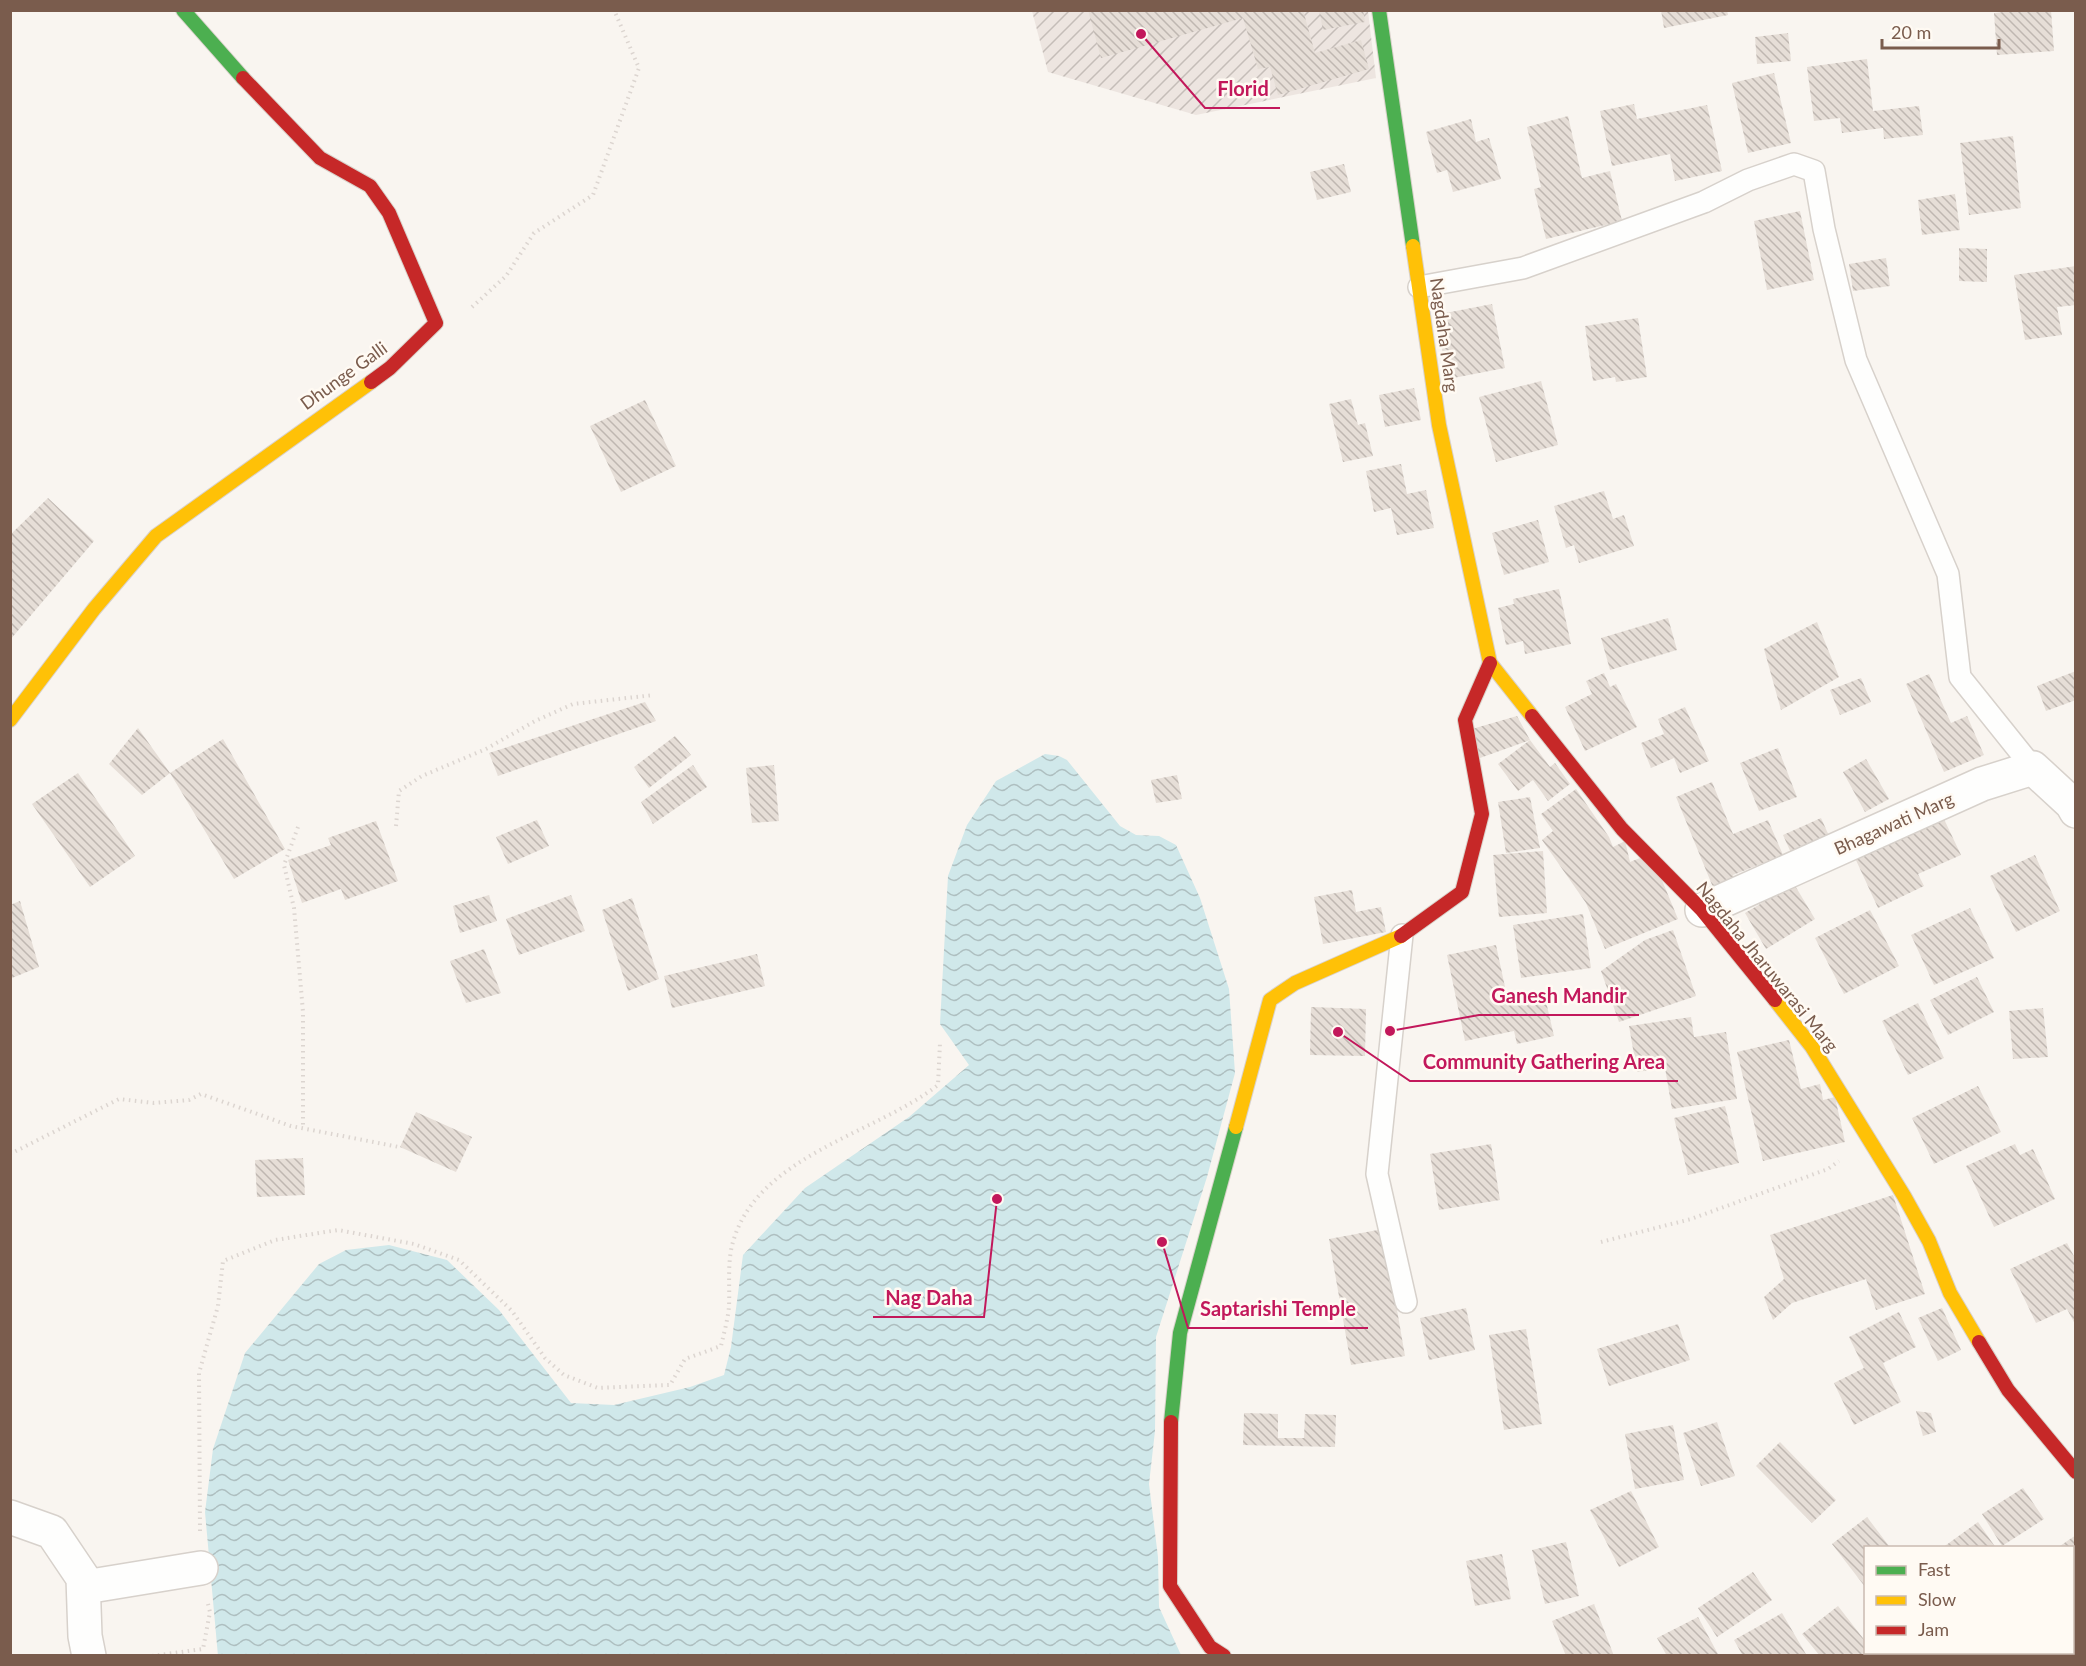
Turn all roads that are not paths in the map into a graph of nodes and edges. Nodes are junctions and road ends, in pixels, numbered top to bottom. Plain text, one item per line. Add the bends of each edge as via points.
1 (183, 10) edge
2 (1378, 10) edge
3 (1419, 287) junction
4 (1490, 663) junction
5 (10, 720) edge
6 (2033, 768) junction
7 (2076, 811) edge
8 (1702, 910) junction
9 (1402, 935) junction
10 (1406, 1302) dead end
11 (2076, 1472) edge
12 (10, 1516) edge
13 (201, 1568) road end
14 (85, 1587) junction
15 (89, 1656) edge
16 (1224, 1656) edge

1 - 5 street, Dhunge Galli via 320,158 370,186 389,213 436,323 390,368 156,536 94,609
2 - 3 street, Nagdaha Marg
3 - 4 street, Nagdaha Marg via 1439,425
3 - 6 lane via 1523,268 1704,202 1748,180 1794,164 1814,171 1856,360 1947,574 1960,677
4 - 8 street, Nagdaha Jharuwarasi Marg via 1622,829
4 - 9 street via 1465,720 1482,814 1462,892
6 - 7 street
6 - 8 street, Bhagawati Marg via 1982,784
8 - 11 street, Nagdaha Jharuwarasi Marg via 1812,1047 1929,1241 1950,1293 2008,1390
9 - 10 lane via 1377,1174
9 - 16 street via 1295,983 1270,1000 1180,1333 1171,1427 1170,1586 1210,1647
12 - 14 street via 52,1532
13 - 14 street
14 - 15 street

